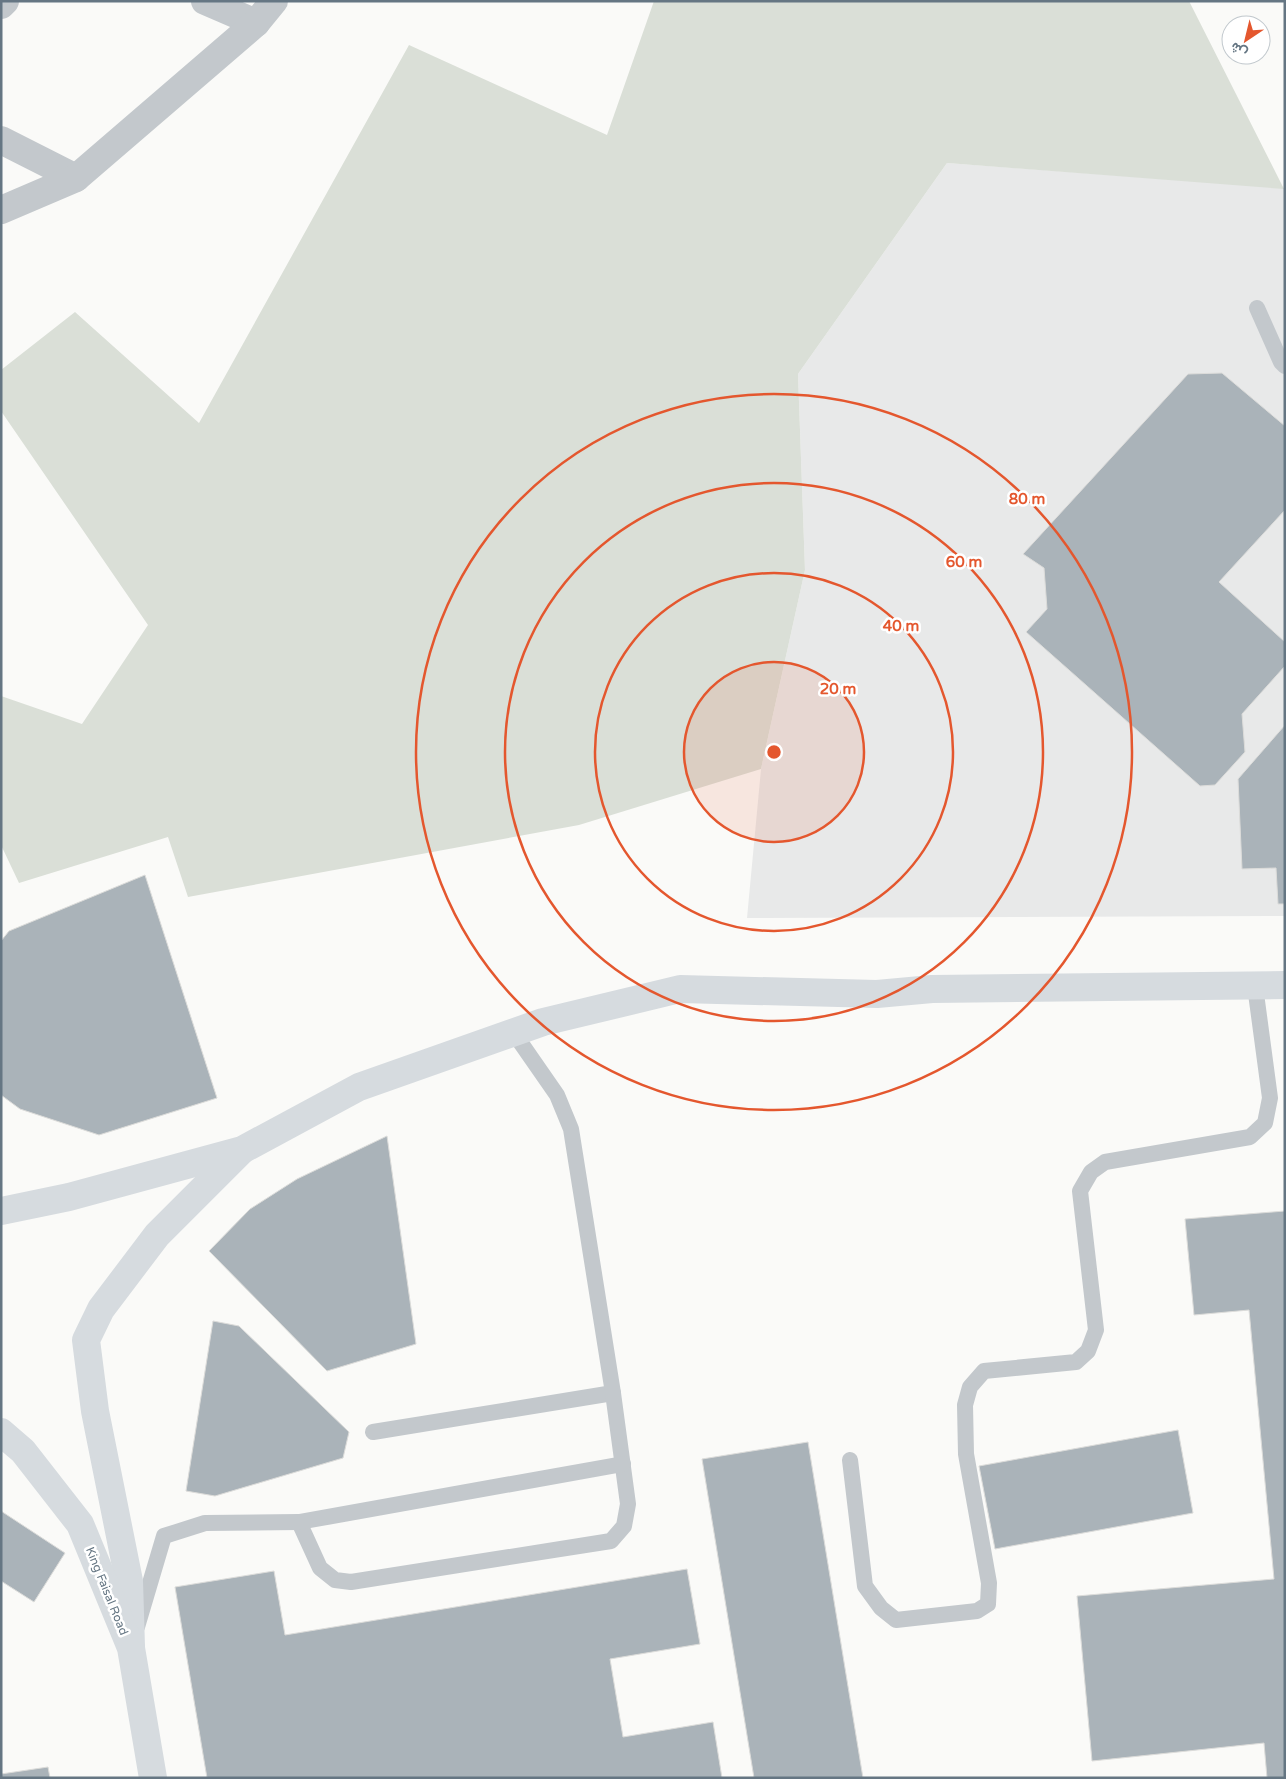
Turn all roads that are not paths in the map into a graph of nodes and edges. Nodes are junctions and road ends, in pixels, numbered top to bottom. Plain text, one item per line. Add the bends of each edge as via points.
1 (5, 1) edge
2 (205, 1) edge
3 (274, 1) edge
4 (1, 5) edge
5 (256, 23) junction
6 (1, 140) edge
7 (76, 178) junction
8 (1, 210) edge
9 (1256, 308) dead end
10 (1285, 366) edge
11 (1285, 985) edge
12 (1255, 986) junction
13 (514, 1033) junction
14 (242, 1150) junction
15 (1, 1211) edge
16 (613, 1393) junction
17 (1, 1432) edge
18 (373, 1432) dead end
19 (850, 1460) dead end
20 (623, 1464) junction
21 (299, 1522) junction
22 (131, 1648) junction
23 (153, 1778) edge

1 - 4 street
2 - 5 street
3 - 5 street
5 - 7 street
6 - 7 street
7 - 8 street
9 - 10 lane
11 - 12 street
12 - 13 street via 932,989 877,994 680,989 543,1022
12 - 19 lane via 1270,1098 1265,1124 1250,1137 1105,1162 1091,1172 1080,1191 1096,1330 1088,1351 1076,1362 984,1371 970,1387 964,1405 966,1454 989,1583 988,1604 977,1611 896,1620 881,1608 865,1586
13 - 14 street via 359,1087
13 - 16 lane via 557,1095 571,1129
14 - 15 street via 69,1197
14 - 22 street via 157,1235 101,1309 86,1340 95,1411 129,1581
16 - 18 lane
16 - 20 lane
17 - 22 street, King Faisal Road via 23,1452 80,1524
20 - 21 lane
20 - 21 lane via 628,1504 624,1526 611,1541 351,1582 335,1580 320,1568
21 - 22 lane via 205,1523 164,1536
22 - 23 street, King Faisal Road

